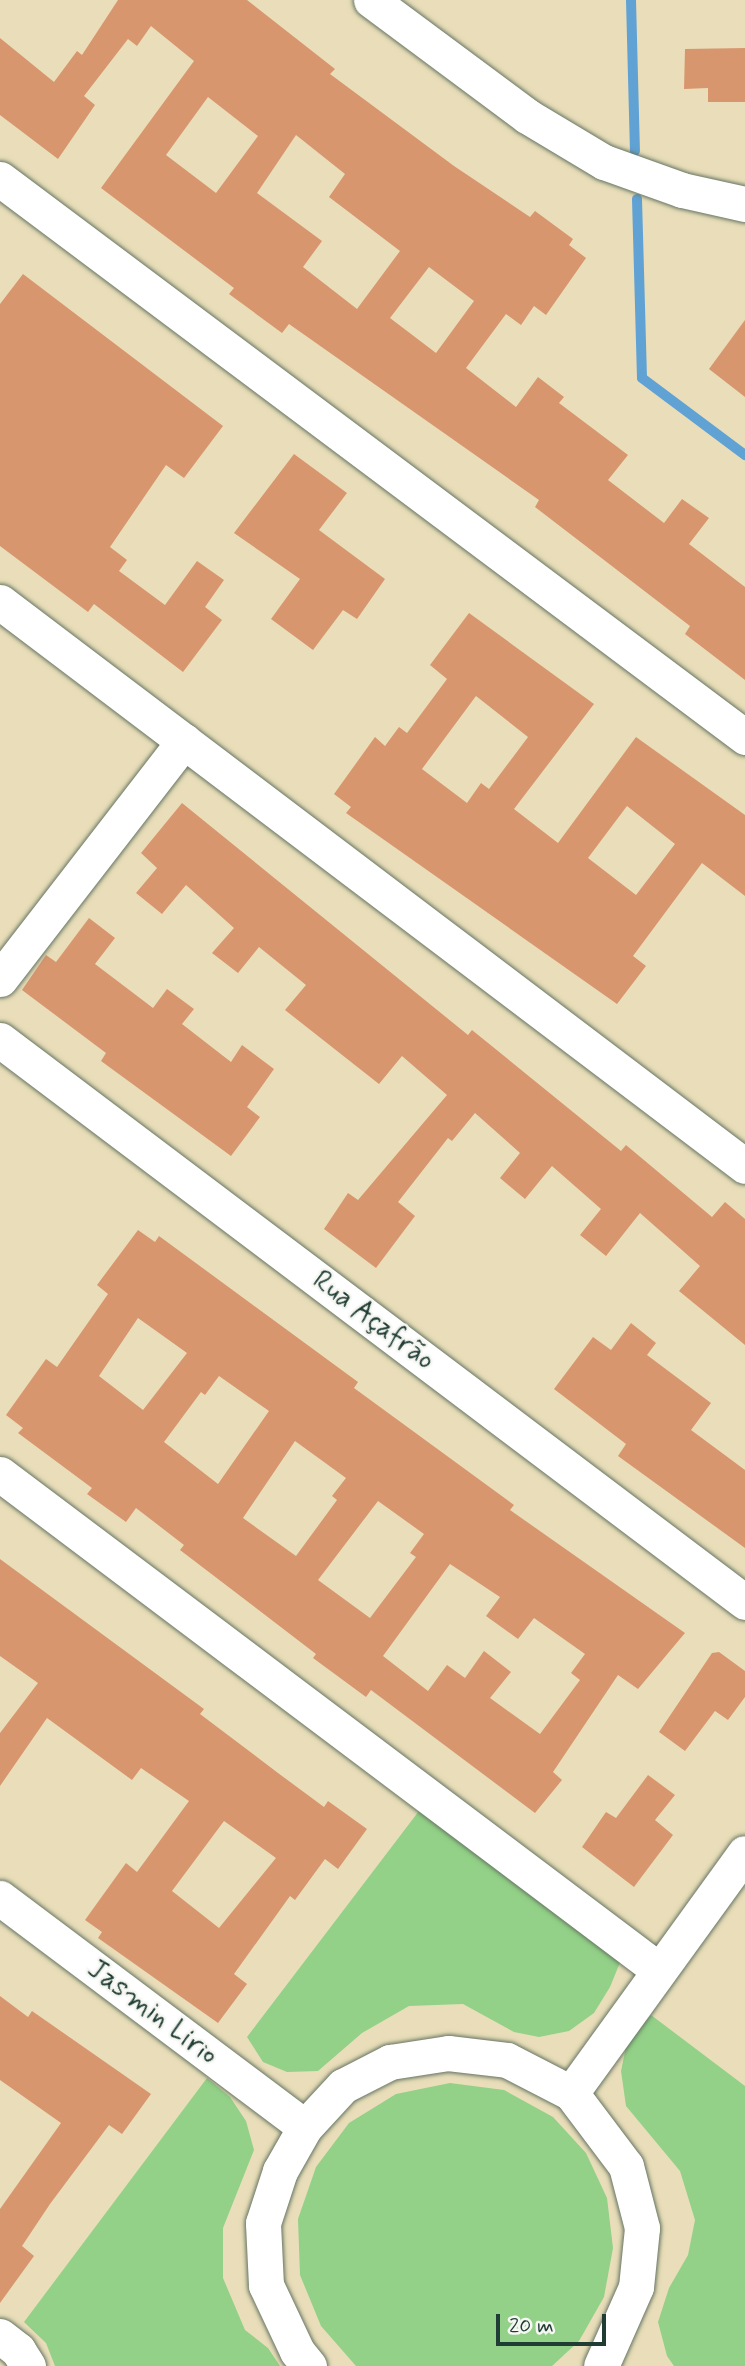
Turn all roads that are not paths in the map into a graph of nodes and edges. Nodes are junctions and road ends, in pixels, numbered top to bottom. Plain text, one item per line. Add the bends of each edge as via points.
1 (371, 0) edge
2 (0, 179) edge
3 (745, 204) edge
4 (0, 602) edge
5 (745, 737) edge
6 (184, 741) junction
7 (0, 979) edge
8 (0, 1040) edge
9 (745, 1166) edge
10 (1, 1476) edge
11 (745, 1602) edge
12 (745, 1853) edge
13 (0, 1898) edge
14 (659, 1970) junction
15 (571, 2093) junction
16 (305, 2127) junction
17 (0, 2336) edge
18 (607, 2365) edge
19 (28, 2366) edge
20 (309, 2366) edge

1 - 3 street via 527,116 604,162 682,190
2 - 5 street
4 - 6 street
6 - 7 street
6 - 9 street
8 - 11 street, Rua Açafrão
10 - 14 street
12 - 14 street
13 - 16 street, Jasmin Lirio
14 - 15 street
15 - 16 street via 508,2060 448,2053 390,2062 342,2086
15 - 18 street via 626,2166 642,2228 636,2287
16 - 20 street via 279,2171 263,2223 266,2285 297,2351
17 - 19 street via 18,2350

